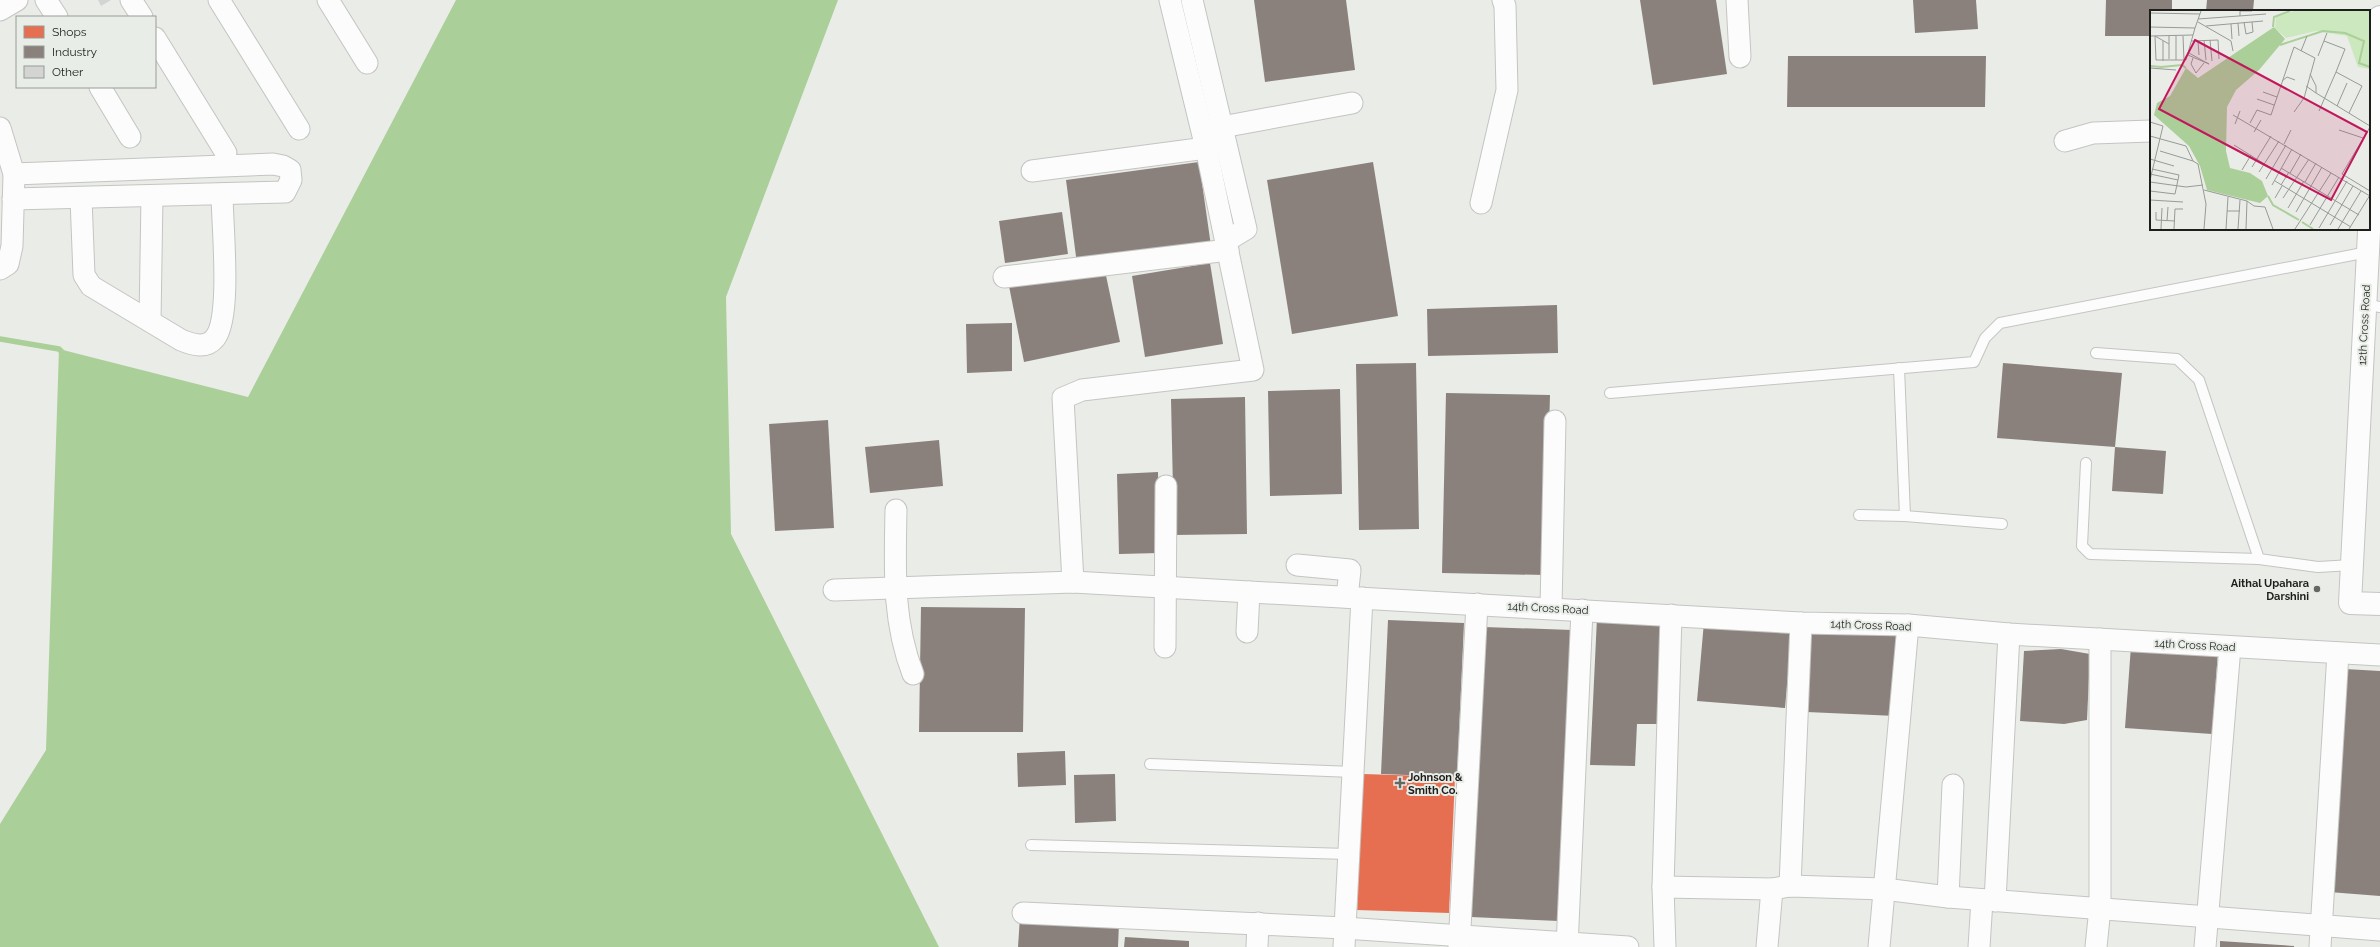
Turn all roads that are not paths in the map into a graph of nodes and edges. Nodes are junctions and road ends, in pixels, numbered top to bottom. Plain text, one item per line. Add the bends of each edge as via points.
1 (17, 0) edge
2 (46, 0) edge
3 (131, 0) edge
4 (219, 0) edge
5 (328, 0) edge
6 (1170, 0) edge
7 (1192, 0) edge
8 (1503, 0) edge
9 (1737, 0) edge
10 (0, 10) edge
11 (56, 16) edge
12 (141, 16) edge
13 (2380, 17) edge
14 (156, 40) edge
15 (1740, 57) dead end
16 (367, 63) dead end
17 (101, 88) edge
18 (2373, 94) edge
19 (1352, 103) dead end
20 (1222, 127) junction
21 (0, 128) edge
22 (300, 129) dead end
23 (2150, 131) edge
24 (130, 137) dead end
25 (2065, 140) dead end
26 (1206, 148) junction
27 (226, 154) dead end
28 (1032, 170) dead end
29 (14, 174) junction
30 (222, 194) junction
31 (152, 196) junction
32 (82, 198) junction
33 (13, 199) junction
34 (1481, 203) dead end
35 (2375, 210) edge
36 (1227, 246) junction
37 (2368, 252) junction
38 (0, 269) edge
39 (1004, 277) dead end
40 (2373, 306) edge
41 (150, 322) junction
42 (2096, 354) dead end
43 (1899, 368) junction
44 (1610, 393) dead end
45 (1555, 421) dead end
46 (2086, 463) dead end
47 (1166, 486) dead end
48 (896, 510) dead end
49 (1859, 515) dead end
50 (1905, 516) junction
51 (2002, 524) dead end
52 (2259, 559) junction
53 (1297, 565) dead end
54 (2352, 565) junction
55 (1073, 582) junction
56 (1166, 587) junction
57 (894, 588) junction
58 (834, 590) dead end
59 (1249, 592) junction
60 (1355, 597) junction
61 (1477, 604) junction
62 (2380, 604) edge
63 (1551, 608) junction
64 (1582, 610) junction
65 (1671, 615) junction
66 (1801, 623) junction
67 (1908, 625) junction
68 (1247, 632) dead end
69 (2010, 634) junction
70 (2100, 639) junction
71 (1165, 647) dead end
72 (2230, 647) junction
73 (2338, 653) junction
74 (2380, 655) edge
75 (913, 674) dead end
76 (1150, 764) dead end
77 (1353, 772) junction
78 (1953, 785) dead end
79 (1031, 845) dead end
80 (1348, 854) junction
81 (1663, 887) junction
82 (1781, 887) junction
83 (1884, 889) junction
84 (1948, 897) junction
85 (1988, 900) junction
86 (2100, 908) junction
87 (1023, 913) dead end
88 (2209, 916) junction
89 (1258, 923) junction
90 (2322, 924) junction
91 (2380, 930) edge
92 (1344, 937) edge
93 (1459, 941) edge
94 (1567, 945) edge
95 (1257, 947) edge
96 (1628, 947) edge
97 (1665, 947) edge
98 (1767, 947) edge
99 (1879, 947) edge
100 (1979, 947) edge
101 (2096, 947) edge
102 (2206, 947) edge
103 (2320, 947) edge

1 - 10 street
2 - 11 street
3 - 12 street
4 - 22 street
5 - 16 street
6 - 26 street
7 - 20 street
8 - 34 street via 1507,90
9 - 15 street
13 - 18 street, 12th Cross Road
14 - 27 street
17 - 24 street
18 - 35 street, 12th Cross Road
19 - 20 street
20 - 36 street via 1246,229
21 - 29 street
23 - 25 street via 2093,133
26 - 28 street
26 - 36 street
29 - 30 street via 264,164 283,166 290,170 291,180 285,192
29 - 33 street
30 - 31 street
30 - 41 street via 225,297 222,320 216,336 211,341 195,345
31 - 32 street
31 - 41 street
32 - 33 street
32 - 41 street via 84,269 87,281
33 - 38 street via 12,246 8,264
35 - 37 street, 12th Cross Road
36 - 39 street
36 - 55 street via 1253,370 1082,390 1063,398
37 - 40 street, 12th Cross Road
37 - 43 lane via 2000,323 1985,338 1974,362
40 - 54 street, 12th Cross Road
42 - 52 lane via 2177,359 2200,380
43 - 44 lane
43 - 50 lane
45 - 63 street
46 - 52 lane via 2082,546 2090,554
47 - 56 street
48 - 57 street
49 - 50 lane
50 - 51 lane
52 - 54 lane via 2318,567
53 - 60 street via 1350,570
54 - 62 street, 12th Cross Road via 2350,603
55 - 56 street, 14th Cross Road
55 - 57 street, 14th Cross Road
56 - 59 street, 14th Cross Road
56 - 71 street
57 - 58 street, 14th Cross Road
57 - 75 street via 899,628
59 - 60 street, 14th Cross Road
59 - 68 street
60 - 61 street, 14th Cross Road
60 - 77 street
61 - 63 street, 14th Cross Road
61 - 93 street
63 - 64 street, 14th Cross Road
64 - 65 street, 14th Cross Road
64 - 94 street
65 - 66 street, 14th Cross Road
65 - 81 street
66 - 67 street, 14th Cross Road
66 - 82 street
67 - 69 street, 14th Cross Road
67 - 83 street
69 - 70 street, 14th Cross Road
69 - 85 street
70 - 72 street, 14th Cross Road
70 - 86 street
72 - 73 street, 14th Cross Road
72 - 88 street
73 - 74 street, 14th Cross Road
73 - 90 street
76 - 77 lane
77 - 80 street
78 - 84 street
79 - 80 lane
80 - 92 street
81 - 82 street
81 - 97 street
82 - 83 street
82 - 98 street
83 - 84 street
83 - 99 street
84 - 85 street
85 - 86 street
85 - 100 street
86 - 88 street
86 - 101 street
87 - 89 street
88 - 90 street
88 - 102 street
89 - 92 street
89 - 95 street
90 - 91 street
90 - 103 street
92 - 93 street
93 - 94 street
94 - 96 street

